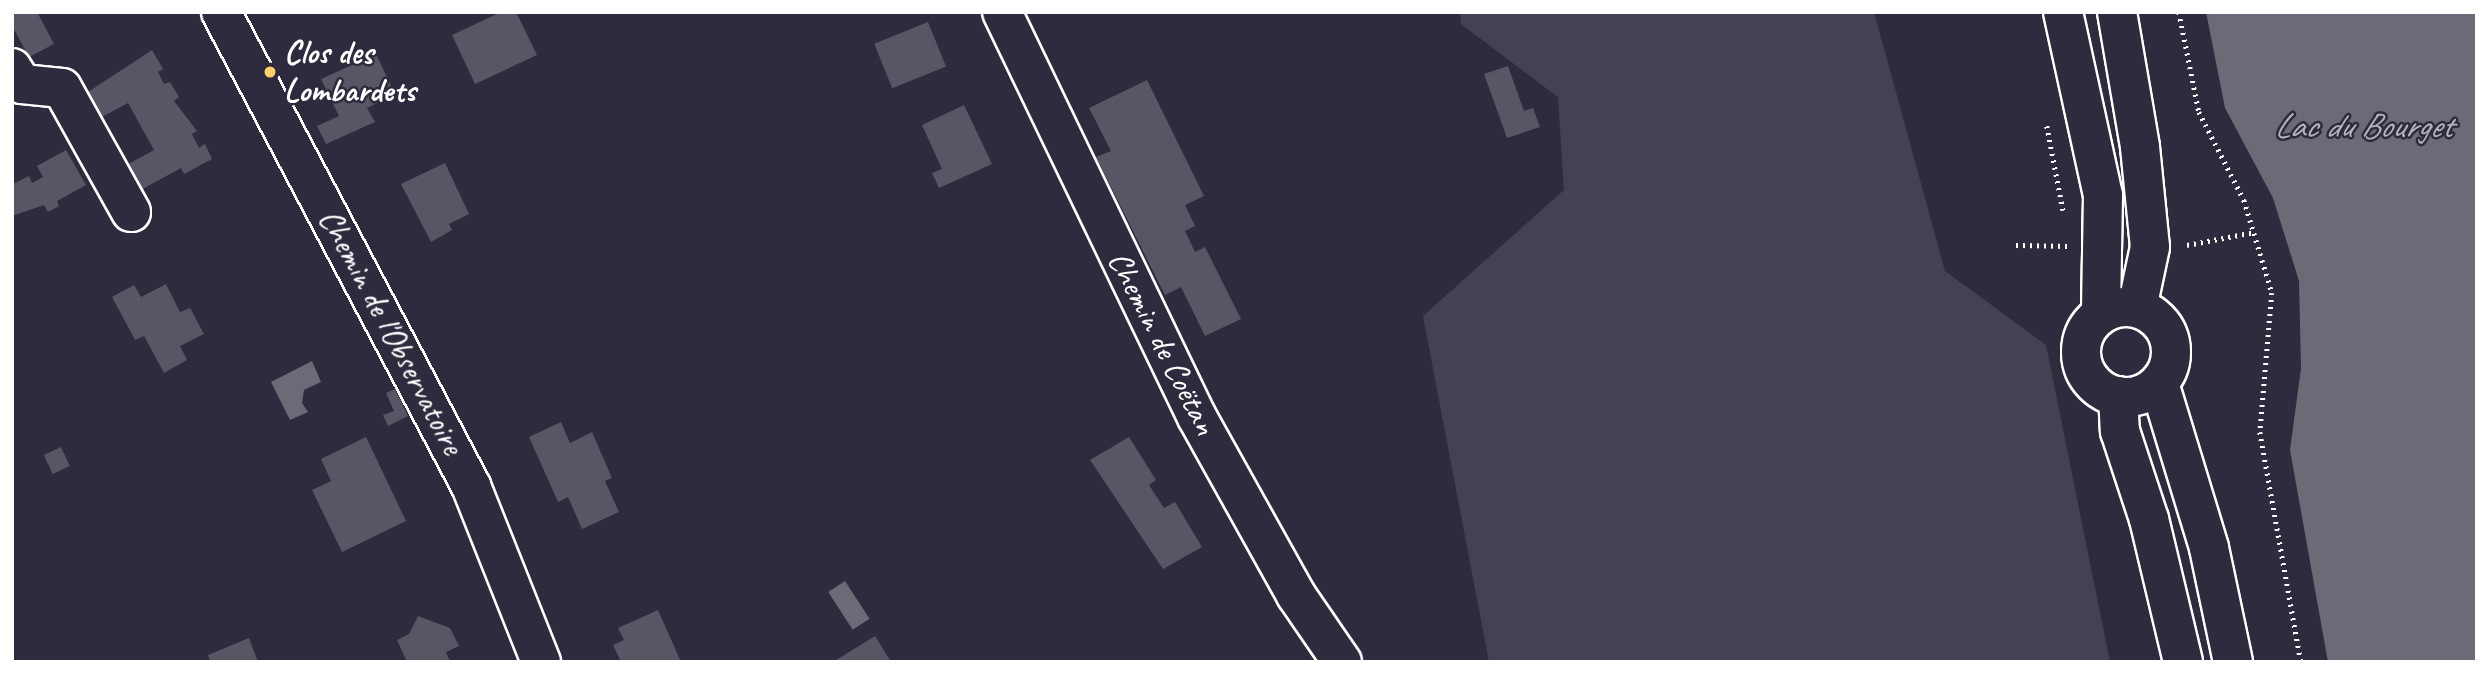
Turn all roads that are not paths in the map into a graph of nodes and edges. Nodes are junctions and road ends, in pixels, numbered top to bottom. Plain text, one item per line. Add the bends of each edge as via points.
1 (220, 12) edge
2 (1002, 12) edge
3 (2063, 12) edge
4 (2117, 12) edge
5 (12, 68) edge
6 (131, 212) dead end
7 (2119, 311) junction
8 (2159, 383) junction
9 (2118, 396) junction
10 (541, 662) edge
11 (1342, 662) edge
12 (2183, 662) edge
13 (2234, 662) edge

1 - 10 street, Chemin de l'Observatoire via 471,486
2 - 11 street, Chemin de Coëtan via 1197,417 1296,595
3 - 7 street via 2103,195 2100,246
4 - 7 street via 2140,147 2150,247
5 - 6 street via 22,84 62,88
7 - 8 street via 2160,321 2171,345 2167,372
7 - 9 street via 2086,331 2081,356 2093,383
8 - 9 street via 2133,397
8 - 13 street via 2209,548
9 - 12 street via 2120,430 2149,519

